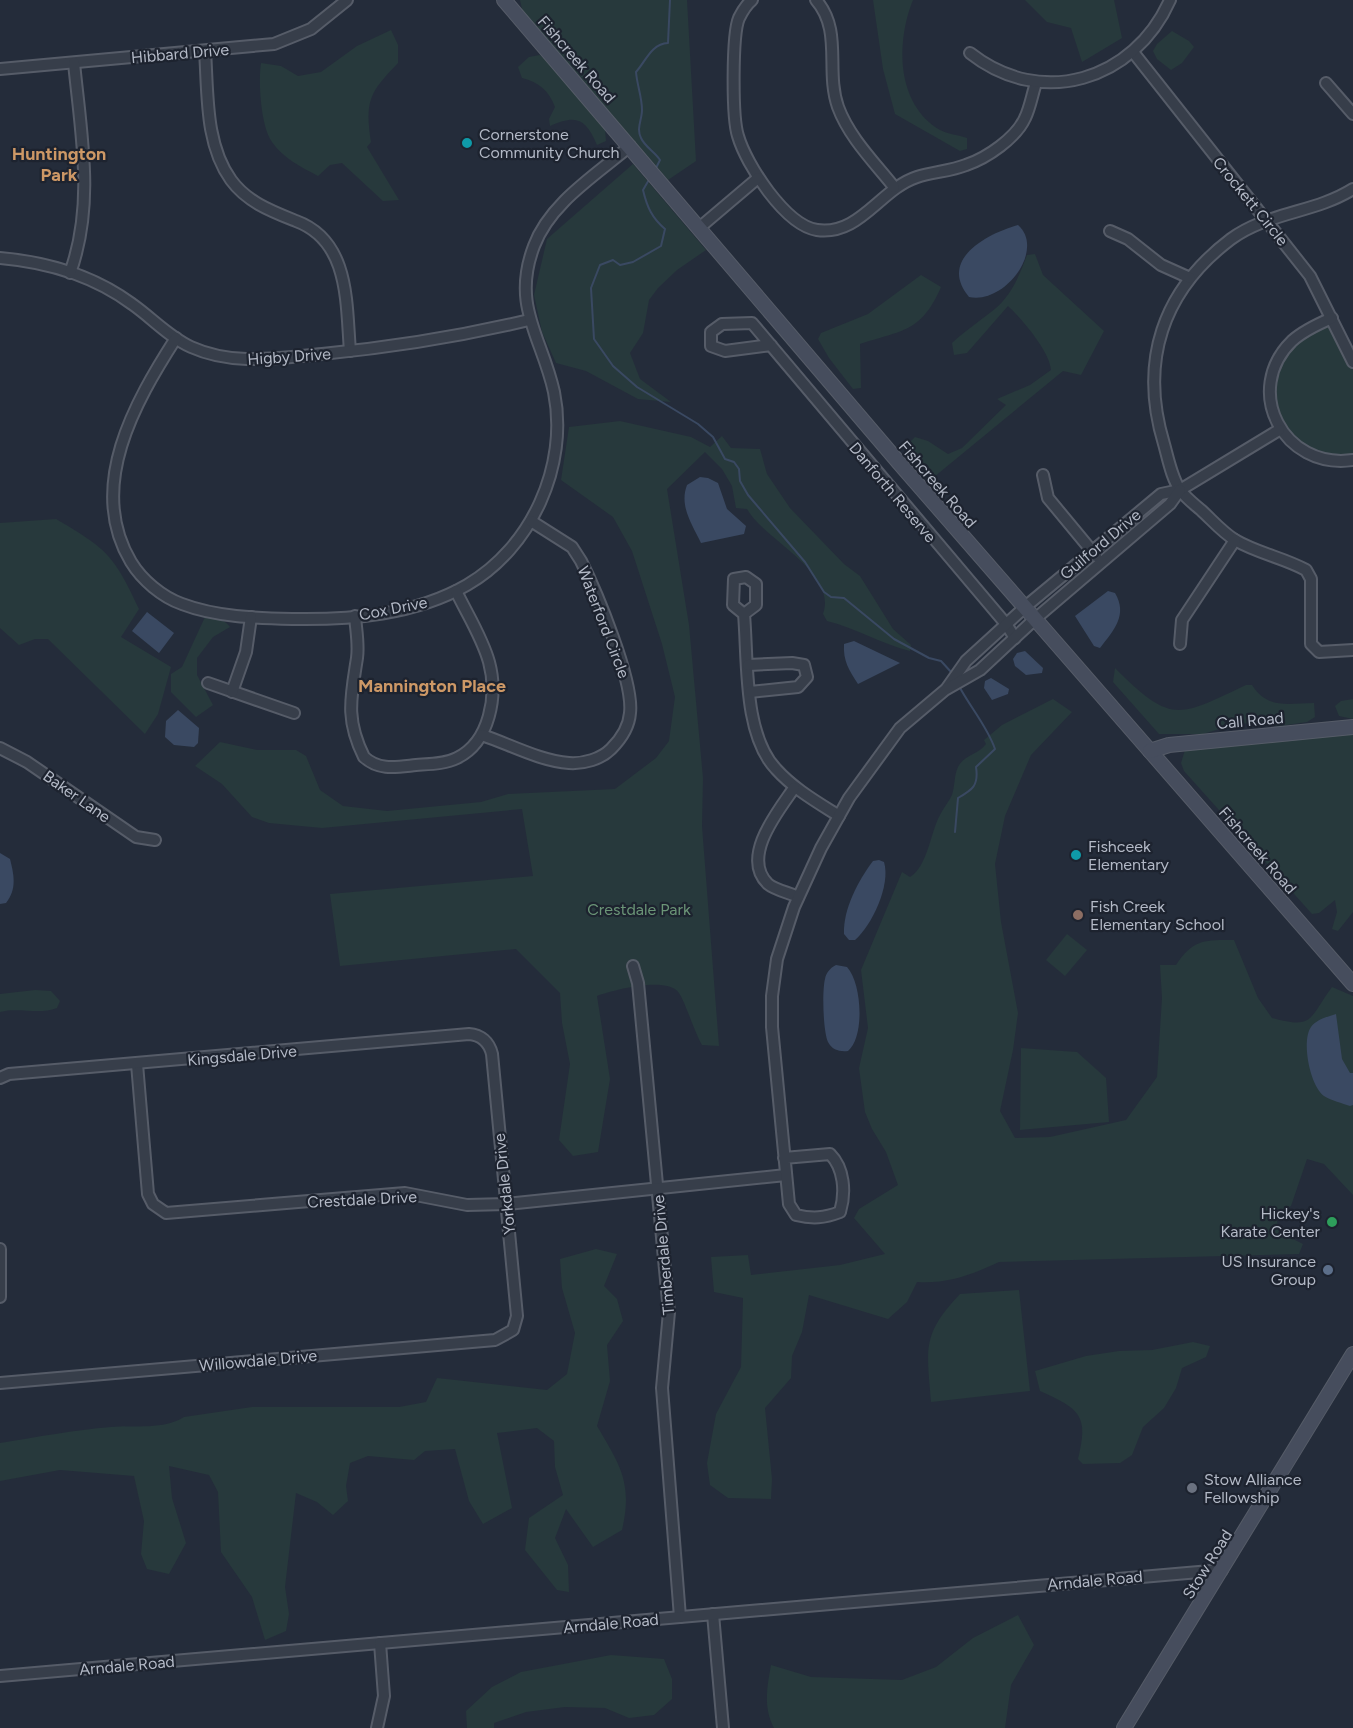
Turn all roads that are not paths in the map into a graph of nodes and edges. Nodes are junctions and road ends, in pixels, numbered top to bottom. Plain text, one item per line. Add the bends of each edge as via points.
1 (327, 0) edge
2 (347, 0) edge
3 (504, 0) edge
4 (752, 0) edge
5 (816, 0) edge
6 (1170, 0) edge
7 (335, 10) junction
8 (205, 51) junction
9 (1133, 52) junction
10 (970, 53) dead end
11 (74, 63) junction
12 (0, 69) edge
13 (1035, 83) junction
14 (1326, 83) dead end
15 (1353, 114) edge
16 (630, 146) junction
17 (758, 178) junction
18 (894, 187) junction
19 (1353, 189) edge
20 (1267, 220) junction
21 (699, 228) junction
22 (1110, 231) dead end
23 (0, 258) edge
24 (70, 273) junction
25 (1190, 278) junction
26 (1332, 318) junction
27 (529, 320) junction
28 (176, 338) junction
29 (771, 345) junction
30 (350, 351) junction
31 (1353, 362) edge
32 (1279, 430) junction
33 (1353, 460) edge
34 (1043, 475) dead end
35 (1180, 490) junction
36 (531, 520) junction
37 (1235, 540) junction
38 (1092, 551) junction
39 (1102, 563) junction
40 (456, 591) junction
41 (1024, 607) junction
42 (744, 614) dead end
43 (355, 616) junction
44 (251, 617) junction
45 (1035, 619) junction
46 (1006, 624) junction
47 (1015, 638) junction
48 (1179, 644) dead end
49 (1353, 650) edge
50 (748, 665) junction
51 (954, 682) junction
52 (208, 683) dead end
53 (232, 692) junction
54 (750, 692) junction
55 (294, 713) dead end
56 (1353, 727) edge
57 (482, 735) junction
58 (0, 748) edge
59 (1150, 751) junction
60 (794, 788) junction
61 (839, 816) junction
62 (155, 840) dead end
63 (798, 897) junction
64 (633, 966) dead end
65 (1353, 984) edge
66 (484, 1040) joint
67 (137, 1064) junction
68 (0, 1078) edge
69 (784, 1158) junction
70 (786, 1175) junction
71 (657, 1189) junction
72 (507, 1204) junction
73 (0, 1249) edge
74 (0, 1297) edge
75 (513, 1330) joint
76 (1353, 1354) edge
77 (0, 1383) edge
78 (1222, 1570) junction
79 (713, 1614) junction
80 (680, 1617) junction
81 (381, 1643) junction
82 (0, 1676) edge
83 (377, 1728) edge
84 (723, 1728) edge
85 (1124, 1728) edge

1 - 7 street
2 - 7 street, Hibbard Drive
3 - 16 main road, Fishcreek Road
4 - 17 street via 738,19 735,116 737,134
5 - 18 street via 827,13 832,36 838,106 857,142
6 - 9 street
7 - 8 street, Hibbard Drive via 289,40
8 - 11 street, Hibbard Drive
8 - 30 street via 212,133 219,160 253,202 313,230 332,249 345,287
9 - 13 street via 1082,78
9 - 20 street, Crockett Circle
10 - 13 street via 989,68
11 - 12 street, Hibbard Drive
11 - 24 street via 86,204 81,239
13 - 18 street via 1021,126 996,149 966,165 916,177
14 - 15 street
16 - 21 main road, Fishcreek Road
16 - 27 street, Cox Drive via 559,207 546,223 529,264
17 - 18 street via 798,222 815,230 837,230 858,221
17 - 21 street
19 - 20 street
20 - 25 street via 1234,237
20 - 26 street, Crockett Circle via 1310,276
21 - 41 main road, Fishcreek Road
22 - 25 street via 1128,239 1160,265
23 - 24 street, Higby Drive
24 - 28 street, Higby Drive via 127,300
25 - 35 street via 1168,317 1152,375 1158,423
26 - 31 street, Crockett Circle
26 - 32 street via 1292,342 1274,370 1272,406
27 - 30 street, Higby Drive via 431,342
27 - 36 street, Cox Drive via 548,372 556,416 552,466
28 - 30 street, Higby Drive via 206,353 238,359
28 - 44 street, Cox Drive via 145,386 129,423 115,477 115,522 134,567 159,591 195,609
29 - 29 street, Danforth Reserve via 752,324 722,324 711,332 711,346 725,351
29 - 46 street, Danforth Reserve
32 - 33 street via 1317,459
32 - 35 street, Guilford Drive
34 - 38 street via 1048,498
35 - 37 street
35 - 38 street, Guilford Drive via 1161,494
35 - 39 street, Guilford Drive via 1170,504
36 - 40 street, Cox Drive via 502,558
36 - 57 street, Waterford Circle via 572,547 581,561 625,672 630,696 629,721 609,751 578,763 555,761
37 - 48 street via 1182,620
37 - 49 street via 1301,567 1309,574 1311,644 1319,651
38 - 39 street
38 - 41 street, Guilford Drive
39 - 45 street, Guilford Drive
40 - 43 street, Cox Drive via 417,606
40 - 57 street via 491,668 492,699
41 - 45 main road, Fishcreek Road
41 - 46 street, Guilford Drive
42 - 50 street
43 - 44 street, Cox Drive
43 - 57 street via 357,651 350,709 359,745 369,762 388,767 449,762 468,752
44 - 53 street via 246,652
45 - 47 street, Guilford Drive
45 - 59 main road, Fishcreek Road
46 - 47 street, Danforth Reserve
46 - 51 street, Guilford Drive via 966,661
47 - 51 street, Guilford Drive via 980,670
50 - 54 street
50 - 54 street via 804,665 807,677 798,687
51 - 61 street via 900,728
52 - 53 street
53 - 55 street
54 - 60 street via 754,728 774,767
56 - 59 main road, Call Road via 1169,745
58 - 62 street, Baker Lane via 27,762 136,837
59 - 65 main road, Fishcreek Road
60 - 61 street
60 - 63 street via 763,834 759,856 768,884
61 - 63 street
63 - 69 street via 777,959 772,996
64 - 71 street, Timberdale Drive via 638,983
66 - 67 street, Kingsdale Drive via 469,1034
66 - 72 street, Yorkdale Drive via 492,1054
67 - 68 street, Kingsdale Drive via 9,1074
67 - 72 street, Crestdale Drive via 148,1194 153,1204 166,1213 405,1193 467,1205
69 - 70 street
69 - 70 street via 830,1154 840,1164 840,1212 827,1217 796,1215 789,1204
70 - 71 street, Crestdale Drive
71 - 72 street, Crestdale Drive
71 - 80 street, Timberdale Drive via 669,1312 662,1388
72 - 75 street, Yorkdale Drive via 518,1316
73 - 74 street
75 - 77 street, Willowdale Drive via 495,1340
76 - 78 main road, Stow Road
78 - 79 street, Arndale Road
78 - 85 main road, Stow Road
79 - 80 street, Arndale Road
79 - 84 street
80 - 81 street, Arndale Road
81 - 82 street, Arndale Road
81 - 83 street via 384,1696

